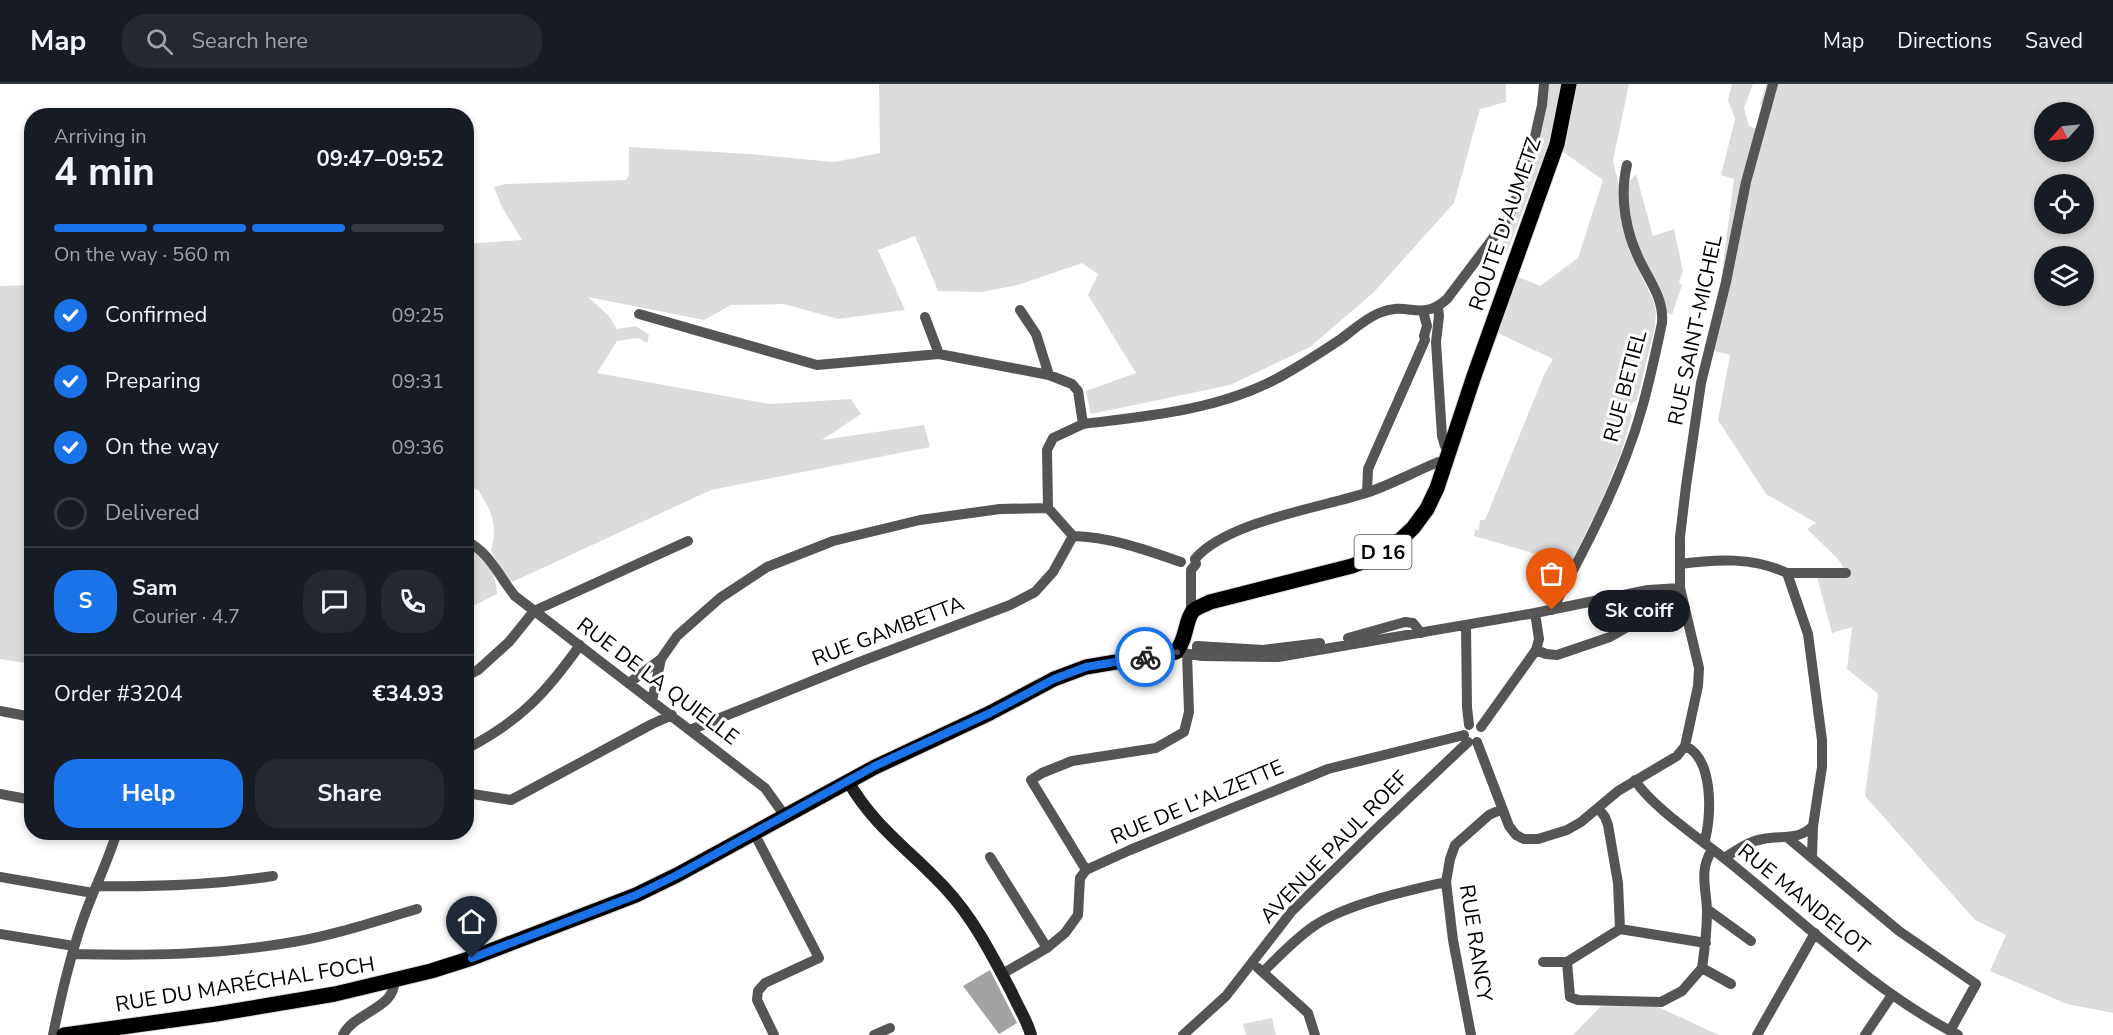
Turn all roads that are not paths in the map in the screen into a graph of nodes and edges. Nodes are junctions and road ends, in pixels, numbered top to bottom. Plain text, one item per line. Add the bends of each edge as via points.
1 (1544, 84) edge
2 (1569, 84) edge
3 (1773, 84) edge
4 (1627, 165) dead end
5 (1438, 307) junction
6 (1020, 310) dead end
7 (1423, 312) junction
8 (639, 314) dead end
9 (925, 317) dead end
10 (1431, 340) junction
11 (939, 354) junction
12 (1049, 375) junction
13 (1083, 424) junction
14 (1450, 448) junction
15 (1444, 465) junction
16 (1367, 492) junction
17 (1048, 508) junction
18 (1073, 536) junction
19 (688, 541) dead end
20 (474, 545) edge
21 (1680, 564) junction
22 (1193, 565) junction
23 (1787, 573) junction
24 (1846, 573) dead end
25 (1680, 588) junction
26 (1666, 589) junction
27 (1552, 610) junction
28 (534, 611) junction
29 (1191, 612) junction
30 (1534, 613) junction
31 (1466, 625) junction
32 (580, 645) junction
33 (1536, 650) junction
34 (1189, 652) junction
35 (661, 659) junction
36 (474, 672) edge
37 (629, 683) junction
38 (652, 701) junction
39 (0, 711) edge
40 (672, 715) junction
41 (24, 716) edge
42 (1469, 725) junction
43 (1481, 727) junction
44 (690, 730) junction
45 (1470, 740) junction
46 (474, 745) edge
47 (1685, 746) junction
48 (1635, 780) junction
49 (848, 781) junction
50 (0, 794) edge
51 (474, 795) edge
52 (24, 798) edge
53 (1598, 808) junction
54 (1502, 809) junction
55 (785, 816) junction
56 (1813, 826) junction
57 (754, 833) junction
58 (1788, 838) junction
59 (115, 840) edge
60 (1708, 846) junction
61 (1812, 856) junction
62 (990, 857) dead end
63 (1724, 858) junction
64 (1086, 870) junction
65 (273, 876) dead end
66 (0, 877) edge
67 (1446, 882) junction
68 (95, 889) junction
69 (417, 909) dead end
70 (1707, 909) junction
71 (1620, 929) junction
72 (1815, 933) junction
73 (0, 934) edge
74 (1751, 941) dead end
75 (1706, 943) junction
76 (1267, 944) junction
77 (1047, 948) junction
78 (73, 950) junction
79 (1280, 955) junction
80 (1543, 962) dead end
81 (1567, 962) junction
82 (1253, 964) junction
83 (1702, 968) junction
84 (1263, 972) junction
85 (1002, 974) junction
86 (394, 980) junction
87 (1731, 984) dead end
88 (1892, 995) junction
89 (890, 1028) dead end
90 (1954, 1033) edge
91 (53, 1035) edge
92 (64, 1035) edge
93 (343, 1035) edge
94 (774, 1035) edge
95 (873, 1035) edge
96 (1031, 1035) edge
97 (1183, 1035) edge
98 (1315, 1035) edge
99 (1471, 1035) edge
100 (1756, 1035) edge
101 (1865, 1035) edge

1 - 5 street via 1529,163 1509,217
2 - 14 main road, ROUTE D'AUMETZ / D 16 via 1557,144
3 - 21 street, RUE SAINT-MICHEL via 1746,182 1701,383 1686,486
4 - 27 street, RUE BETIEL via 1623,199 1627,218 1637,255 1660,298 1662,323 1626,456 1590,539
5 - 7 street
5 - 10 street
6 - 12 street via 1036,334
7 - 10 street via 1427,326 1424,336
7 - 13 street via 1391,308 1375,314 1313,358 1237,396 1157,415
8 - 11 street via 817,365
9 - 11 street
10 - 14 street via 1442,436 1445,446
10 - 16 street via 1368,470
11 - 12 street
12 - 13 street via 1072,384 1078,391
13 - 17 street via 1053,438 1047,450
14 - 15 main road, D 16
15 - 16 street via 1438,462
15 - 29 main road, D 16 via 1427,509 1413,528 1375,557 1210,602
16 - 22 street via 1220,539 1203,550
17 - 18 street
17 - 35 street via 1000,509 920,520 833,541 767,567 720,598 677,636
18 - 22 street via 1120,542 1181,562 1187,556
18 - 44 street, RUE GAMBETTA via 1053,572 1027,597
19 - 28 street
20 - 28 street, RUE DE LA QUIELLE via 487,555 514,596
21 - 23 street via 1711,560 1759,562
21 - 25 street, RUE SAINT-MICHEL
22 - 29 street
23 - 24 street
23 - 56 street via 1808,634 1822,740
25 - 26 street
25 - 47 street, RUE SAINT-MICHEL via 1699,668
26 - 27 street
26 - 33 street via 1655,608 1610,637 1557,655
27 - 30 street
28 - 32 street, RUE DE LA QUIELLE
28 - 36 street via 509,642
29 - 34 main road via 1183,644
30 - 31 street
30 - 33 street via 1539,639
31 - 34 street via 1278,657
31 - 42 street
32 - 37 street, RUE DE LA QUIELLE
32 - 46 street via 554,681 518,717
33 - 43 street
34 - 49 main road, RUE DU MARÉCHAL FOCH via 1086,667 1054,679
34 - 64 street via 1189,712 1184,732 1156,748 1072,761 1031,780
35 - 37 street
35 - 38 street
37 - 38 street, RUE DE LA QUIELLE
38 - 40 street, RUE DE LA QUIELLE
39 - 41 street
40 - 44 street, RUE DE LA QUIELLE
40 - 51 street via 511,800
42 - 43 street
42 - 45 street via 1464,731
43 - 45 street via 1483,734
44 - 55 street, RUE DE LA QUIELLE via 765,788
45 - 54 street
45 - 64 street, RUE DE L'ALZETTE via 1328,769
45 - 76 street, AVENUE PAUL ROEF via 1292,912
47 - 48 street via 1677,756
47 - 60 street via 1697,755 1710,796
48 - 53 street
48 - 60 street, RUE MANDELOT via 1647,796
49 - 55 main road, RUE DU MARÉCHAL FOCH
49 - 85 main road via 881,828 968,915
50 - 52 street
53 - 54 street via 1567,830 1538,839 1516,835
53 - 71 street via 1608,825 1618,883
54 - 67 street, RUE RANCY via 1488,815 1455,845
55 - 57 main road, RUE DU MARÉCHAL FOCH
56 - 58 street
56 - 61 street
57 - 86 main road, RUE DU MARÉCHAL FOCH via 622,901 472,958
57 - 94 street via 819,958 765,983 758,991 758,1000
58 - 61 street
58 - 63 street via 1748,843
59 - 68 street
60 - 63 street, RUE MANDELOT
60 - 70 street via 1704,869
61 - 90 street via 1899,931 1976,984
62 - 77 street
63 - 72 street, RUE MANDELOT
64 - 77 street via 1080,878 1078,915
65 - 68 street via 225,883
66 - 68 street
67 - 79 street via 1338,914 1316,925
67 - 99 street, RUE RANCY
68 - 78 street
69 - 78 street via 293,942 212,952 142,956
70 - 74 street
70 - 75 street
71 - 75 street
71 - 81 street
72 - 88 street, RUE MANDELOT
72 - 100 street
73 - 78 street
75 - 83 street
76 - 79 street
76 - 82 street, AVENUE PAUL ROEF
77 - 85 street
78 - 91 street
79 - 84 street
80 - 81 street
81 - 83 street via 1570,997 1578,1000 1660,1002 1682,991
82 - 84 street
82 - 97 street, AVENUE PAUL ROEF via 1226,996
83 - 87 street
84 - 98 street via 1308,1013
85 - 96 main road
86 - 92 main road, RUE DU MARÉCHAL FOCH via 263,1007
86 - 93 street via 390,998 347,1026
88 - 90 street, RUE MANDELOT
88 - 101 street
89 - 95 street

